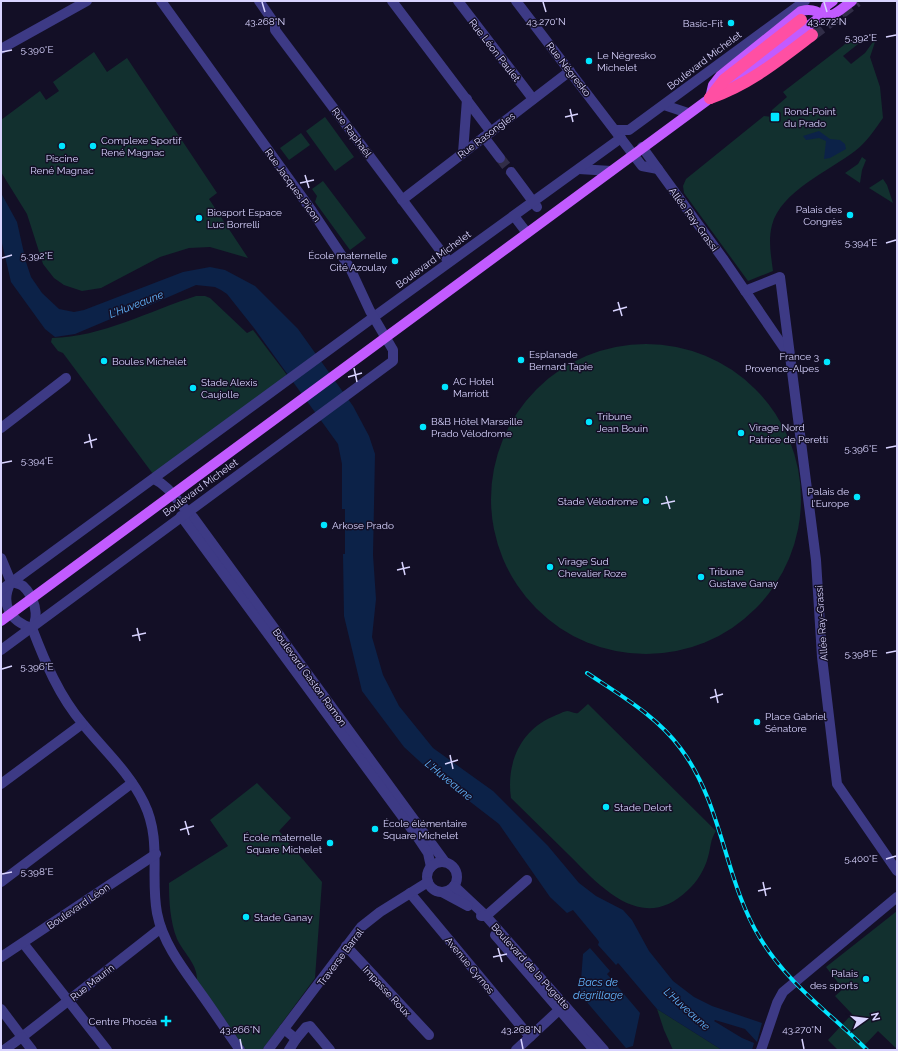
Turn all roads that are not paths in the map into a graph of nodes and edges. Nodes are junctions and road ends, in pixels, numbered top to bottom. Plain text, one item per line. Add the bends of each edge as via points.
1 (87, 1) edge
2 (161, 1) edge
3 (258, 1) edge
4 (392, 1) edge
5 (458, 1) edge
6 (516, 1) edge
7 (806, 1) edge
8 (833, 1) edge
9 (852, 1) edge
10 (823, 15) junction
11 (801, 20) dead end
12 (812, 35) tunnel mouth
13 (1, 49) edge
14 (570, 71) junction
15 (710, 98) junction
16 (467, 99) junction
17 (533, 99) junction
18 (664, 105) junction
19 (688, 113) junction
20 (615, 130) junction
21 (488, 134) junction
22 (621, 138) junction
23 (642, 147) junction
24 (463, 153) junction
25 (633, 154) junction
26 (500, 158) tunnel mouth
27 (658, 168) junction
28 (579, 169) junction
29 (611, 171) junction
30 (511, 172) tunnel mouth
31 (402, 200) junction
32 (535, 204) junction
33 (514, 216) junction
34 (527, 233) junction
35 (449, 262) junction
36 (746, 291) junction
37 (374, 317) junction
38 (385, 337) junction
39 (790, 357) junction
40 (66, 378) dead end
41 (1, 428) edge
42 (154, 479) junction
43 (174, 494) junction
44 (184, 514) junction
45 (1, 558) edge
46 (11, 582) junction
47 (1, 590) edge
48 (32, 598) junction
49 (10, 614) junction
50 (1, 621) edge
51 (32, 628) junction
52 (1, 650) edge
53 (82, 724) junction
54 (132, 783) junction
55 (1, 784) edge
56 (156, 854) junction
57 (445, 862) junction
58 (431, 867) junction
59 (897, 871) edge
60 (527, 880) dead end
61 (1, 882) edge
62 (428, 882) junction
63 (454, 886) junction
64 (442, 892) junction
65 (410, 893) junction
66 (897, 897) edge
67 (482, 916) junction
68 (161, 928) junction
69 (23, 943) junction
70 (346, 946) junction
71 (1, 958) edge
72 (68, 1001) junction
73 (1, 1009) edge
74 (559, 1010) junction
75 (284, 1029) junction
76 (428, 1035) dead end
77 (22, 1037) junction
78 (530, 1037) junction
79 (296, 1039) junction
80 (237, 1049) edge
81 (4, 1050) edge
82 (32, 1050) edge
83 (107, 1050) edge
84 (268, 1050) edge
85 (289, 1050) edge
86 (330, 1050) edge
87 (516, 1050) edge
88 (594, 1050) edge
89 (604, 1050) edge
90 (761, 1050) edge

1 - 13 street
2 - 37 street, Rue Jacques Picon via 312,210 350,268
3 - 31 street, Rue Raphaël via 275,24 275,30
4 - 16 street
5 - 17 street, Rue Léon Paulet
6 - 14 street, Rue Négresko
7 - 18 street, Boulevard Michelet
8 - 10 main road, Boulevard Michelet via 826,6
9 - 10 main road, Boulevard Michelet via 832,15
10 - 15 main road, Boulevard Michelet
10 - 15 main road, Boulevard Michelet via 817,10 801,11 720,76 713,85
11 - 15 highway via 724,80
12 - 15 highway via 754,79
14 - 17 street, Rue Rasongles
14 - 20 street, Rue Négresko
15 - 19 main road, Boulevard Michelet
16 - 21 street
16 - 24 street
17 - 21 street, Rue Rasongles
18 - 19 street
18 - 20 street, Boulevard Michelet via 629,130
19 - 23 main road, Boulevard Michelet
20 - 22 street, Rue Négresko
21 - 24 street, Rue Rasongles
21 - 26 street
22 - 25 street, Rue Négresko
22 - 28 street, Boulevard Michelet
23 - 25 main road, Boulevard Michelet
23 - 27 street, Allée Ray-Grassi
24 - 31 street, Rue Rasongles
25 - 27 street, Rue Négresko via 642,166
25 - 29 main road, Boulevard Michelet
27 - 36 street, Allée Ray-Grassi
28 - 29 street
28 - 32 street, Boulevard Michelet
29 - 34 main road, Boulevard Michelet
30 - 32 street
31 - 35 street, Rue Raphaël
32 - 33 street, Boulevard Michelet
33 - 34 street
33 - 35 street, Boulevard Michelet
34 - 38 main road, Boulevard Michelet
35 - 37 street, Boulevard Michelet
36 - 39 street, Allée Ray-Grassi
36 - 39 street, Allée Ray-Grassi via 780,277
37 - 38 street, Rue Jacques Picon
37 - 42 street, Boulevard Michelet
38 - 43 main road, Boulevard Michelet
38 - 44 street, Boulevard Michelet via 393,350 394,361
39 - 59 street, Allée Ray-Grassi via 816,560 822,657 837,784
40 - 41 street
42 - 43 street, Boulevard Michelet
42 - 46 street, Boulevard Michelet
43 - 44 street, Boulevard Gaston Ramon
43 - 48 main road, Boulevard Michelet
44 - 51 street, Boulevard Michelet
44 - 57 street, Boulevard Gaston Ramon via 194,517
44 - 58 street, Boulevard Gaston Ramon via 416,835 428,853
45 - 46 street
46 - 47 street, Boulevard Michelet
46 - 48 street via 22,586
46 - 49 street via 6,592
48 - 49 main road, Boulevard Michelet
48 - 51 street via 36,621
49 - 50 main road, Boulevard Michelet
49 - 51 street via 14,619
51 - 52 street, Boulevard Michelet
51 - 53 street via 54,680
53 - 54 street via 110,753
53 - 55 street
54 - 56 street via 148,813
54 - 61 street
56 - 68 street via 156,906
56 - 69 street, Boulevard Léon
57 - 58 street
57 - 63 street via 457,873
58 - 62 street
60 - 67 street
62 - 64 street via 434,889
62 - 65 street, Traverse Barral
63 - 64 street
63 - 67 street, Boulevard de la Pugette
64 - 67 street, Boulevard de la Pugette via 465,903
65 - 70 street, Traverse Barral via 380,912 362,927
65 - 78 street, Avenue Cyrnos
66 - 90 street via 788,987 777,1003
67 - 74 street, Boulevard de la Pugette
67 - 89 street, Boulevard de la Pugette
68 - 72 street, Rue Maurin
68 - 80 street via 180,964
69 - 71 street, Boulevard Léon
69 - 72 street
70 - 75 street, Traverse Barral
70 - 76 street, Impasse Roux
72 - 77 street, Rue Maurin
72 - 83 street
73 - 77 street
74 - 78 street
74 - 88 street, Boulevard de la Pugette
75 - 79 street
75 - 84 street, Traverse Barral
77 - 81 street, Rue Maurin
77 - 82 street
78 - 87 street
79 - 85 street
79 - 86 street via 310,1026

